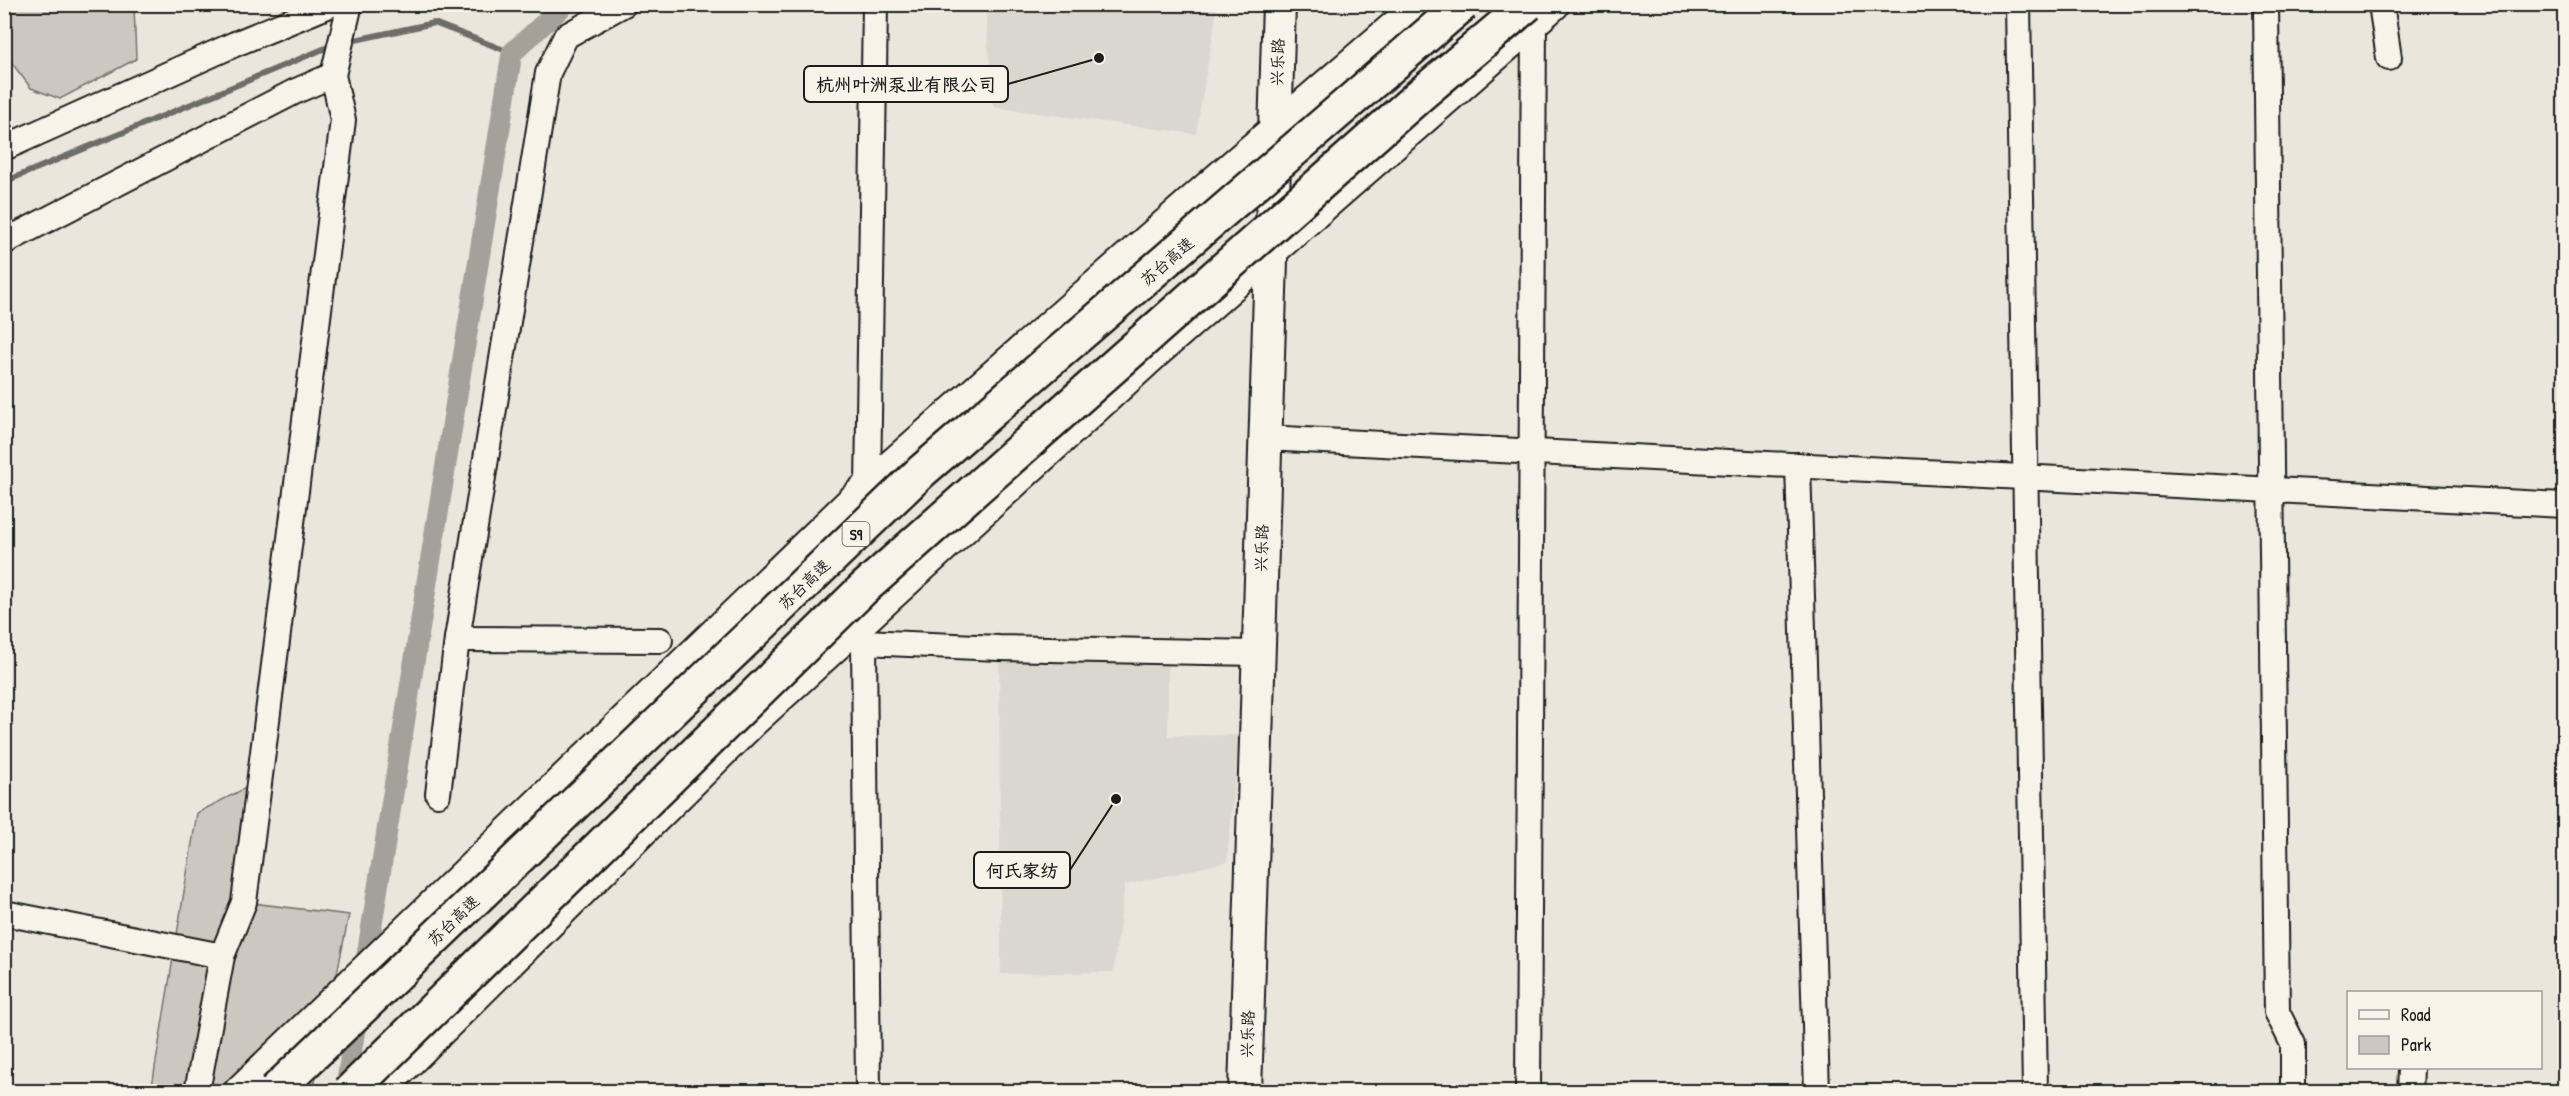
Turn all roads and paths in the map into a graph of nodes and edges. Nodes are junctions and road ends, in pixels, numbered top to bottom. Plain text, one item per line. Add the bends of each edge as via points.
1 (332, 4) edge
2 (350, 4) edge
3 (624, 4) edge
4 (875, 4) edge
5 (1279, 4) edge
6 (1422, 4) edge
7 (1463, 4) edge
8 (2018, 4) edge
9 (2266, 4) edge
10 (2381, 4) edge
11 (1538, 10) edge
12 (338, 54) junction
13 (2389, 58) dead end
14 (1275, 131) junction
15 (4, 148) edge
16 (4, 242) edge
17 (1271, 253) junction
18 (1264, 438) junction
19 (1533, 452) junction
20 (1798, 465) junction
21 (2025, 477) junction
22 (868, 487) junction
23 (2273, 490) junction
24 (2565, 505) edge
25 (457, 639) junction
26 (660, 640) dead end
27 (1258, 653) junction
28 (438, 794) dead end
29 (4, 913) edge
30 (222, 956) junction
31 (2411, 1069) edge
32 (383, 1085) edge
33 (197, 1092) edge
34 (240, 1092) edge
35 (274, 1092) edge
36 (349, 1092) edge
37 (868, 1092) edge
38 (1245, 1092) edge
39 (1528, 1092) edge
40 (1817, 1092) edge
41 (2035, 1092) edge
42 (2293, 1092) edge
43 (2410, 1092) edge

1 - 15 street
2 - 12 street
3 - 25 street via 566,36 548,73
4 - 22 street
5 - 14 main road, 兴乐路
6 - 14 main road
7 - 35 highway, 苏台高速 / S9, bridge via 922,471
8 - 21 street
9 - 23 street
10 - 13 street
11 - 17 main road
11 - 19 street
11 - 36 highway, bridge via 1420,95 863,589
12 - 16 street via 286,97
12 - 30 street via 343,120 244,902
14 - 17 main road, 兴乐路
14 - 22 main road
17 - 18 main road, 兴乐路
17 - 32 main road via 1155,352 753,720
18 - 19 street
18 - 27 main road, 兴乐路
19 - 20 street
19 - 39 street
20 - 21 street
20 - 40 street
21 - 23 street
21 - 41 street
22 - 34 main road
23 - 24 street
23 - 42 street via 2277,1012 2293,1044
25 - 26 street
25 - 28 street
27 - 37 street via 864,642
27 - 38 main road, 兴乐路
29 - 30 street
30 - 33 street
31 - 43 street

